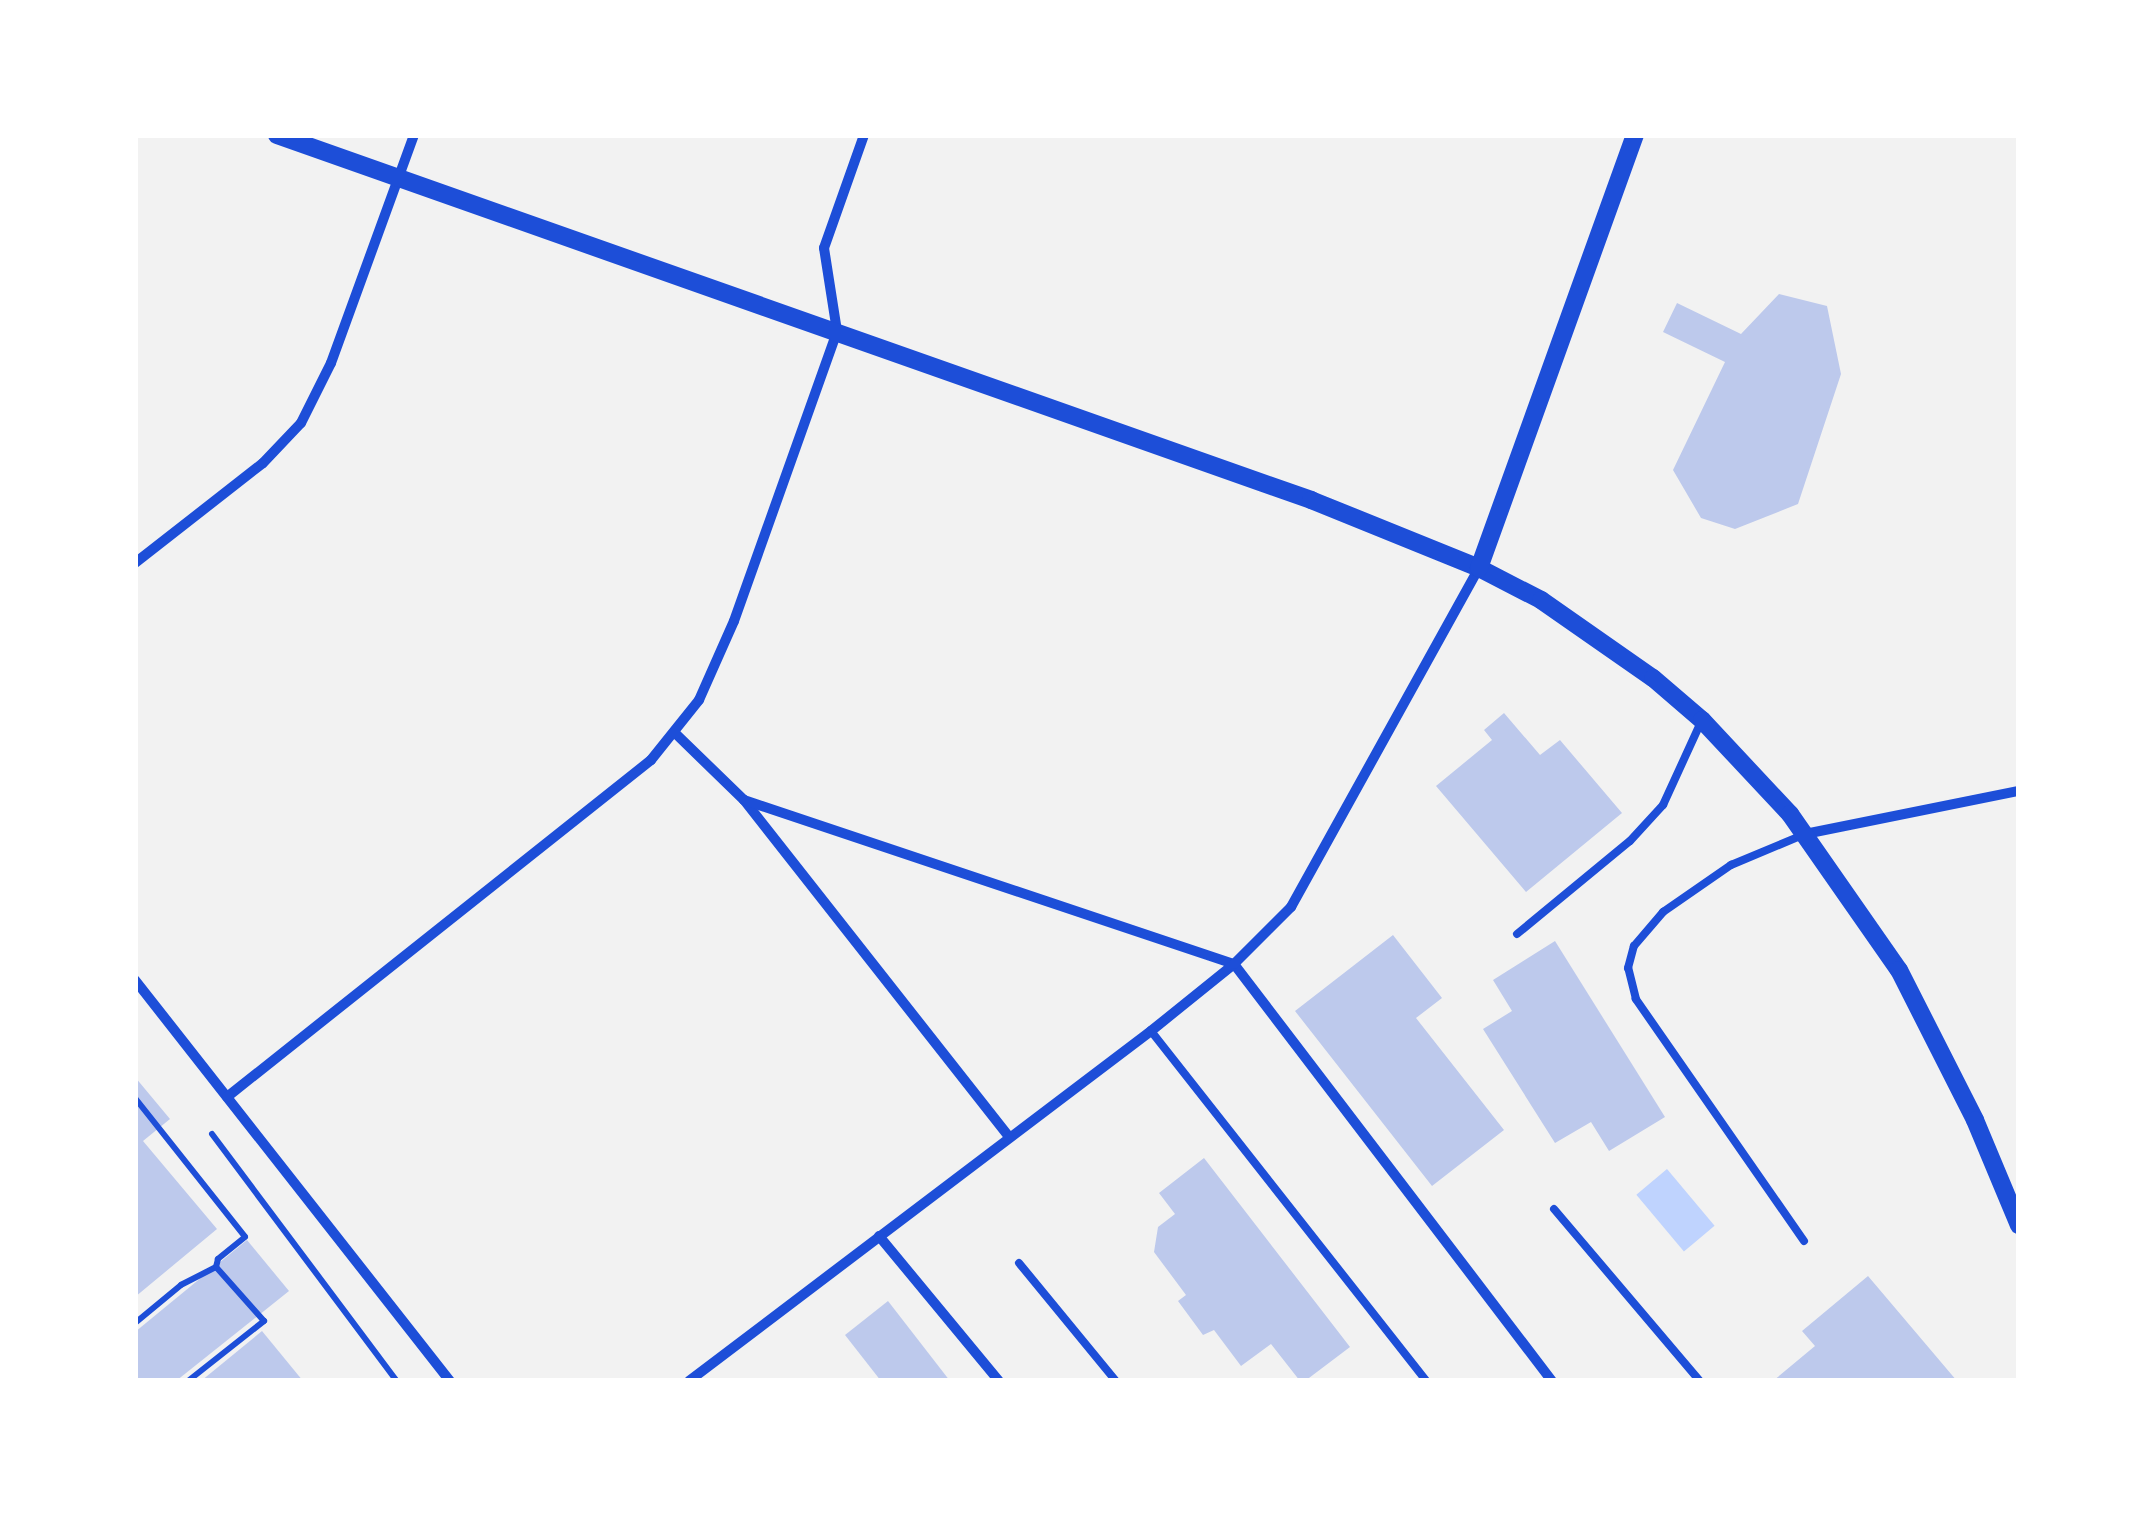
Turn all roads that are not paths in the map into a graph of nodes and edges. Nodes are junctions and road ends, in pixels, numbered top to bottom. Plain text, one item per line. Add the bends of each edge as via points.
1 (277, 135) edge
2 (414, 135) edge
3 (864, 135) edge
4 (1635, 135) edge
5 (398, 177) junction
6 (837, 331) junction
7 (135, 563) edge
8 (1480, 568) junction
9 (1702, 720) junction
10 (676, 733) junction
11 (2019, 792) edge
12 (744, 800) junction
13 (1805, 834) junction
14 (1516, 934) dead end
15 (1234, 964) junction
16 (135, 980) edge
17 (1151, 1031) junction
18 (227, 1097) junction
19 (1010, 1137) junction
20 (1554, 1209) dead end
21 (2019, 1226) edge
22 (879, 1236) junction
23 (1804, 1241) dead end
24 (1019, 1263) dead end
25 (450, 1381) edge
26 (689, 1381) edge
27 (999, 1381) edge
28 (1116, 1381) edge
29 (1426, 1381) edge
30 (1552, 1381) edge
31 (1700, 1381) edge

1 - 5 street
2 - 5 street
3 - 6 street via 824,248
4 - 8 street
5 - 6 street
5 - 7 street via 318,394 301,423 263,463
6 - 8 street via 1311,500
6 - 10 street via 734,621 699,700
8 - 9 street via 1598,637
8 - 15 street via 1291,907
9 - 13 street
9 - 14 lane via 1663,804 1630,840
10 - 12 street
10 - 18 street via 624,782
11 - 13 street
12 - 15 street
12 - 19 street
13 - 21 street via 1915,1000
13 - 23 lane via 1731,865 1663,912 1634,946 1628,968 1636,999
15 - 17 street
15 - 30 street
16 - 18 street
17 - 19 street
17 - 29 lane
18 - 25 street
19 - 22 street
20 - 31 lane
22 - 26 street
22 - 27 street
24 - 28 lane

